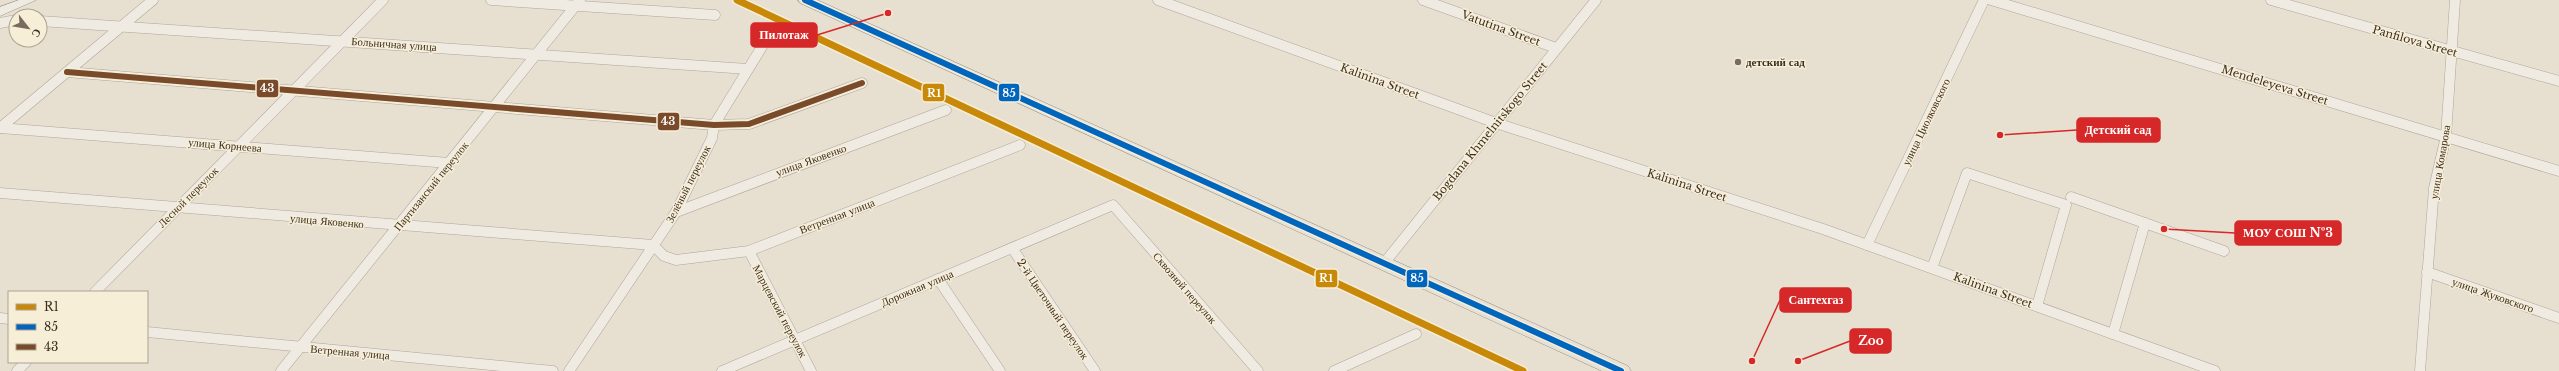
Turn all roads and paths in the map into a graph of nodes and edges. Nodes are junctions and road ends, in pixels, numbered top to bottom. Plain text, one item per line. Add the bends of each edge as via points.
1 (30, 0) edge
2 (153, 0) edge
3 (383, 0) edge
4 (491, 0) edge
5 (1158, 0) edge
6 (1424, 0) edge
7 (1596, 0) edge
8 (1984, 0) edge
9 (1991, 0) edge
10 (2271, 0) edge
11 (2455, 0) edge
12 (811, 1) edge
13 (578, 3) edge
14 (0, 12) edge
15 (715, 14) dead end
16 (48, 21) edge
17 (123, 25) junction
18 (771, 32) dead end
19 (343, 41) junction
20 (1556, 48) junction
21 (2451, 51) junction
22 (536, 54) junction
23 (748, 69) junction
24 (67, 72) junction
25 (2559, 81) edge
26 (862, 82) dead end
27 (293, 91) junction
28 (494, 107) junction
29 (946, 110) dead end
30 (1496, 124) junction
31 (714, 125) junction
32 (0, 128) edge
33 (2446, 136) junction
34 (1020, 145) dead end
35 (238, 146) junction
36 (449, 163) junction
37 (2559, 171) edge
38 (0, 194) edge
39 (2071, 197) dead end
40 (1113, 205) joint
41 (177, 208) junction
42 (676, 212) junction
43 (2144, 223) junction
44 (397, 227) junction
45 (653, 245) junction
46 (1867, 245) junction
47 (1012, 248) junction
48 (749, 251) junction
49 (2224, 251) dead end
50 (1385, 262) junction
51 (1932, 268) junction
52 (2427, 272) junction
53 (938, 279) junction
54 (96, 291) edge
55 (2037, 306) junction
56 (2559, 318) edge
57 (148, 332) edge
58 (1416, 334) dead end
59 (2113, 334) junction
60 (796, 340) junction
61 (300, 347) junction
62 (25, 363) edge
63 (17, 371) edge
64 (281, 371) edge
65 (553, 371) edge
66 (569, 371) edge
67 (722, 371) edge
68 (811, 371) edge
69 (1000, 371) edge
70 (1095, 371) edge
71 (1258, 371) edge
72 (1334, 371) edge
73 (1621, 371) edge
74 (2216, 371) edge
75 (2420, 371) edge

1 - 14 main road
2 - 17 street
3 - 19 street, Лесной переулок
4 - 13 street
5 - 30 street, Kalinina Street
6 - 20 street, Vatutina Street
7 - 20 street, Bogdana Khmelnitskogo Street
8 - 46 street, улица Циолковского
9 - 33 street, Mendeleyeva Street
10 - 21 street, Panfilova Street
11 - 21 street, улица Комарова
12 - 50 main road
13 - 15 street
13 - 22 street, Партизанский переулок
16 - 17 street, Больничная улица
17 - 19 street, Больничная улица
17 - 24 street
18 - 23 street, Зелёный переулок
19 - 22 street, Больничная улица
19 - 27 street, Лесной переулок
20 - 30 street, Bogdana Khmelnitskogo Street
21 - 25 street, Panfilova Street
21 - 33 street, улица Комарова
22 - 23 street, Больничная улица
22 - 28 street, Партизанский переулок
23 - 31 street, Зелёный переулок
24 - 27 street
24 - 32 street
26 - 31 street via 749,124
27 - 28 street
27 - 35 street, Лесной переулок
28 - 31 street
28 - 36 street, Партизанский переулок
29 - 42 street, улица Яковенко
30 - 46 street, Kalinina Street
30 - 50 street, Bogdana Khmelnitskogo Street
31 - 42 street, Зелёный переулок via 712,138
32 - 35 street, улица Корнеева
33 - 37 street, Mendeleyeva Street
33 - 52 street, улица Комарова via 2434,188
34 - 48 street, Ветренная улица
35 - 36 street, улица Корнеева
35 - 41 street, Лесной переулок
36 - 44 street, Партизанский переулок
38 - 41 street, улица Яковенко
39 - 43 street
40 - 47 street, Дорожная улица
40 - 71 street, Сквозной переулок
41 - 44 street, улица Яковенко
41 - 54 street, Лесной переулок
42 - 45 street, Зелёный переулок
43 - 49 street
43 - 59 street
44 - 45 street, улица Яковенко
44 - 61 street, Партизанский переулок
45 - 48 street, Ветренная улица via 664,256 676,260
45 - 66 street, Зелёный переулок
46 - 51 street, Kalinina Street
47 - 53 street, Дорожная улица
47 - 70 street, 2-й Цветочный переулок
48 - 60 street, Марцевский переулок
50 - 73 main road
51 - 55 street, Kalinina Street
51 - 55 street via 1967,173 2066,205
52 - 56 street, улица Жуковского
52 - 75 street, улица Комарова
53 - 60 street, Дорожная улица
53 - 69 street
55 - 59 street, Kalinina Street
57 - 61 street, Ветренная улица
58 - 72 street
59 - 74 street, Kalinina Street
60 - 67 street, Дорожная улица
60 - 68 street, Марцевский переулок
61 - 64 street, Партизанский переулок
61 - 65 street, Ветренная улица
62 - 63 street

